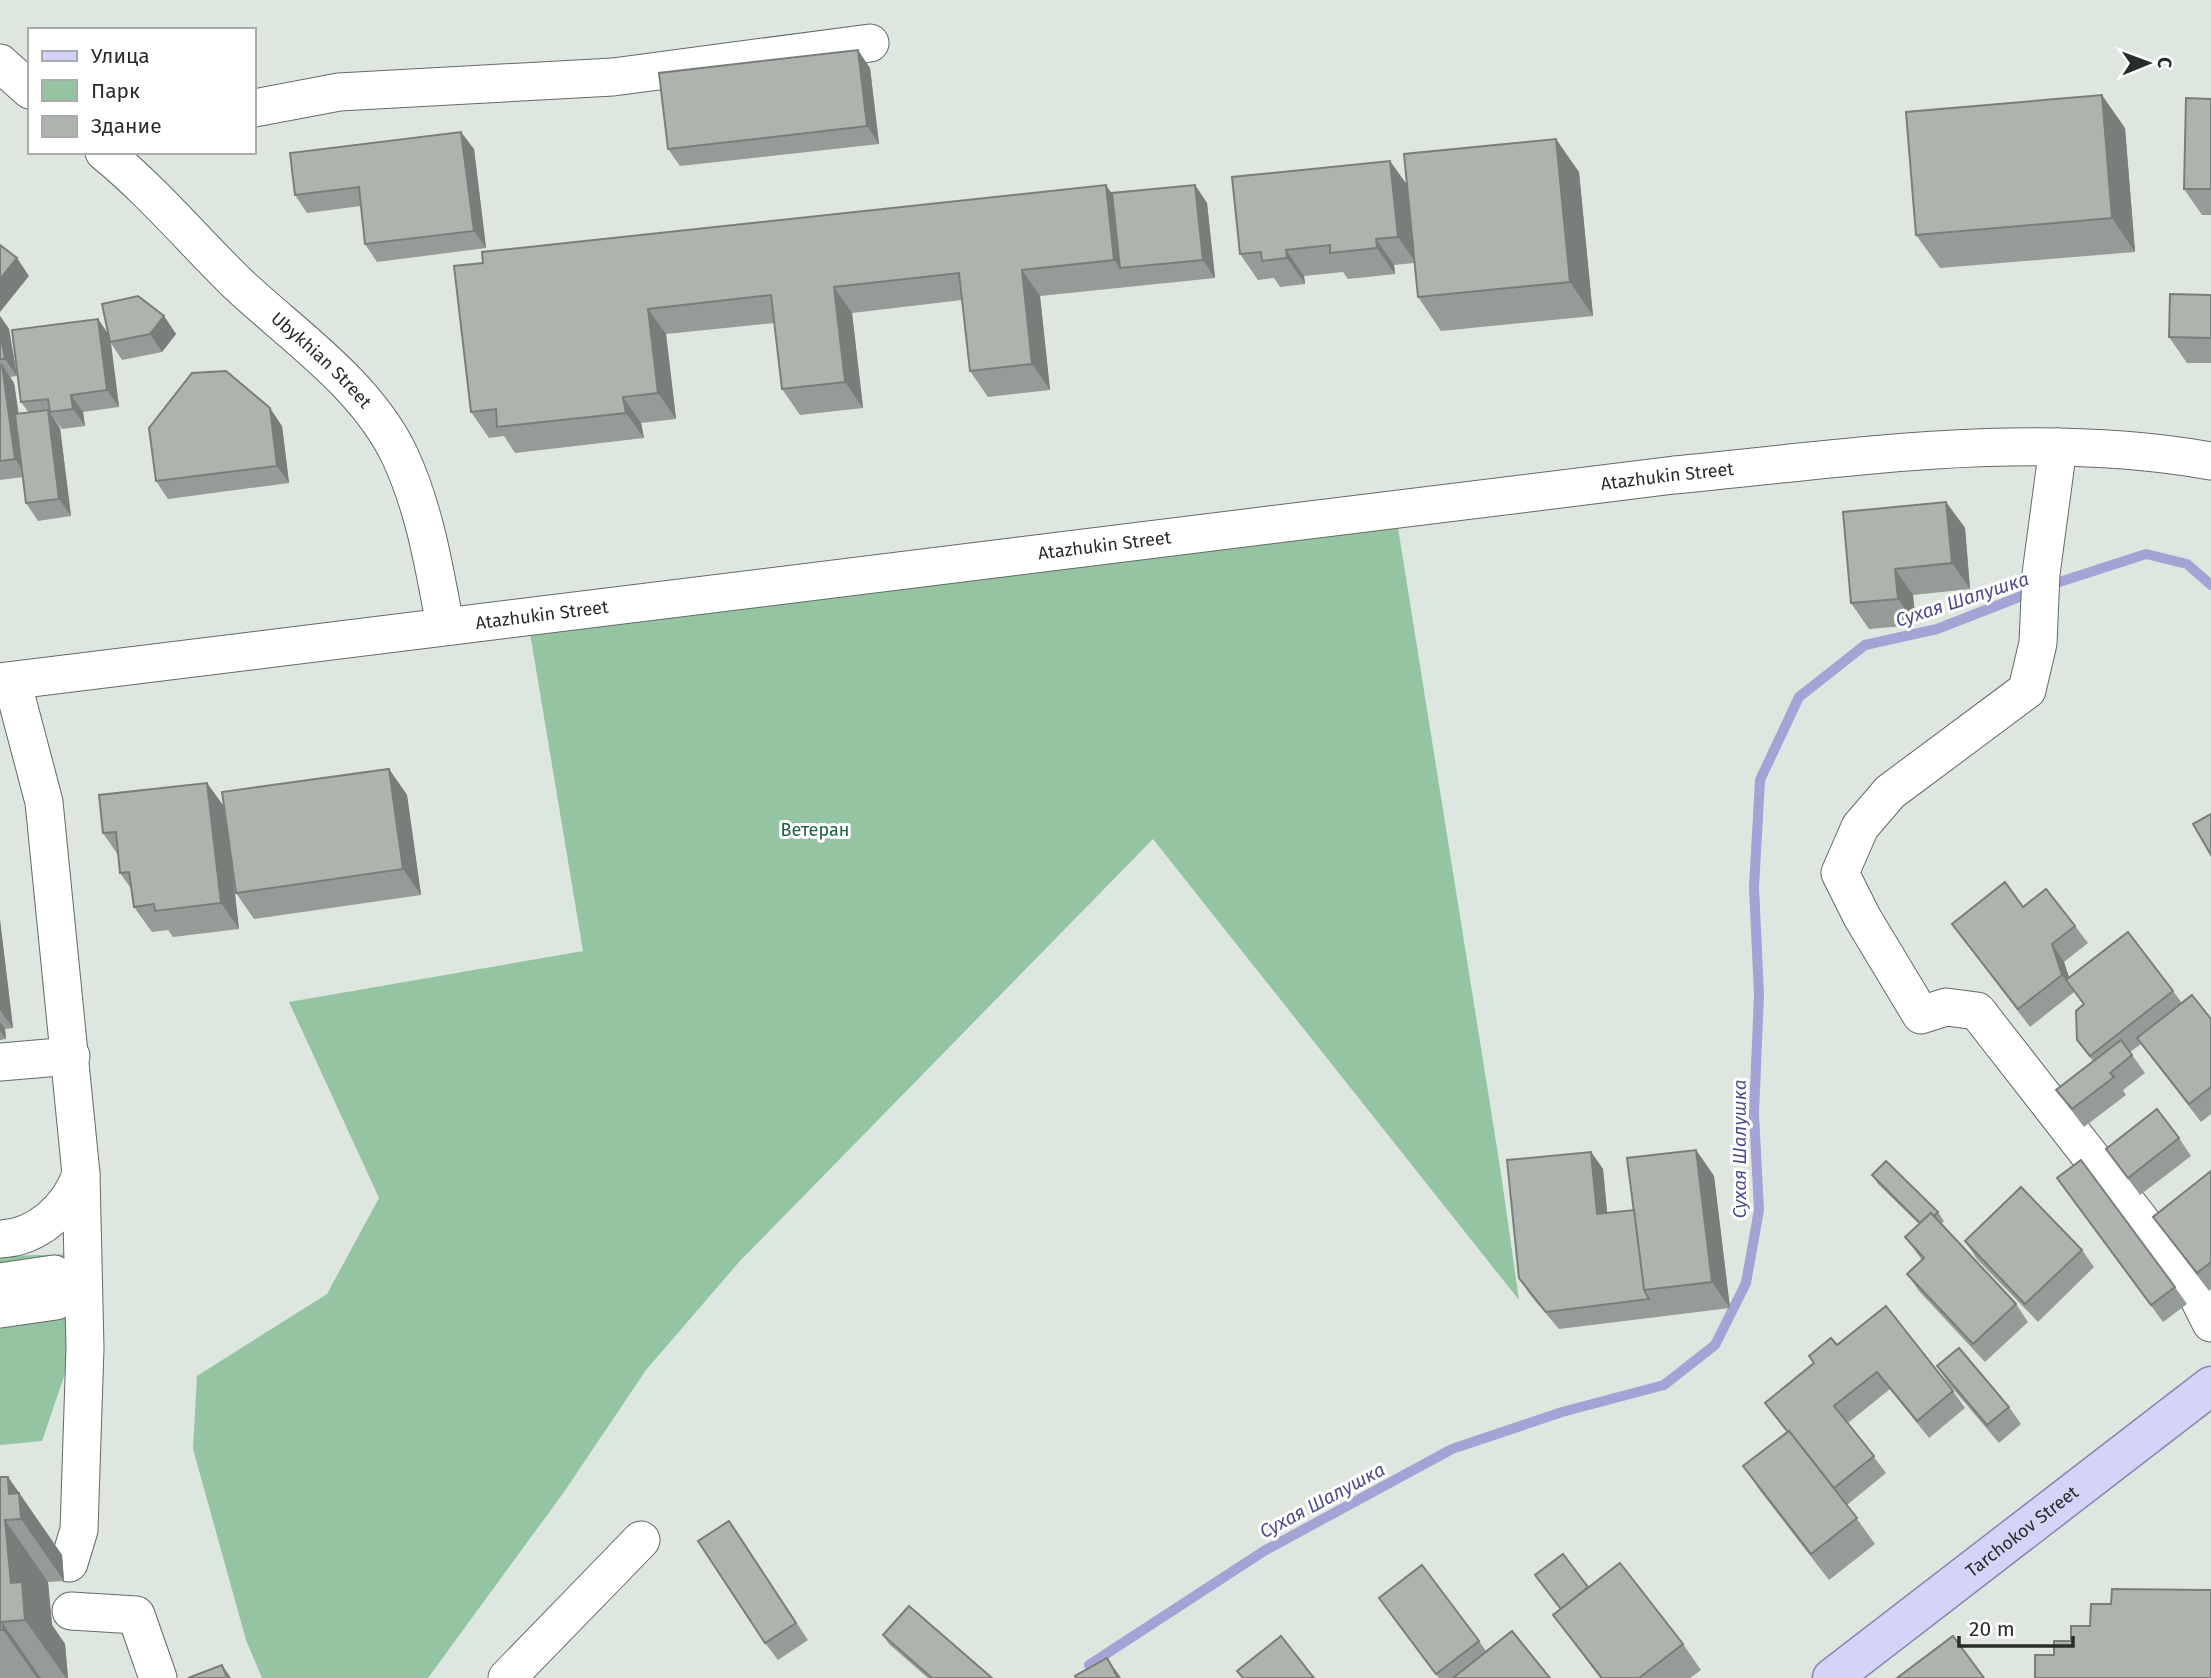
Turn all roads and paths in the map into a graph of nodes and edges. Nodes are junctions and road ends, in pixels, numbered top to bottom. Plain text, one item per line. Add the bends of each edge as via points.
1 (870, 43) dead end
2 (0, 63) edge
3 (28, 88) edge
4 (256, 108) edge
5 (126, 158) edge
6 (2058, 447) junction
7 (2211, 461) edge
8 (446, 625) junction
9 (6, 682) edge
10 (71, 1056) junction
11 (0, 1062) edge
12 (81, 1174) junction
13 (0, 1239) edge
14 (0, 1282) edge
15 (0, 1309) edge
16 (2211, 1323) edge
17 (2211, 1386) edge
18 (642, 1540) dead end
19 (69, 1563) dead end
20 (71, 1611) dead end
21 (158, 1678) edge
22 (507, 1678) edge
23 (1832, 1678) edge

1 - 4 street via 613,77 339,92
2 - 3 street
5 - 8 street, Ubykhian Street via 237,283 353,388 378,422 399,454 425,517
6 - 7 street, Atazhukin Street via 2141,451
6 - 8 street, Atazhukin Street via 1924,450 1674,475
6 - 16 street via 2041,574 2038,643 2027,690 1891,792 1860,827 1840,873 1921,1015 1946,1006 1977,1011 2194,1289
8 - 9 street, Atazhukin Street
9 - 10 street via 44,802
10 - 11 street
10 - 12 street
12 - 13 street via 75,1194 59,1213 13,1239
12 - 19 street via 85,1361 79,1530
14 - 15 street via 54,1274 56,1301
17 - 23 main road, Tarchokov Street
18 - 22 street
20 - 21 street via 136,1615

